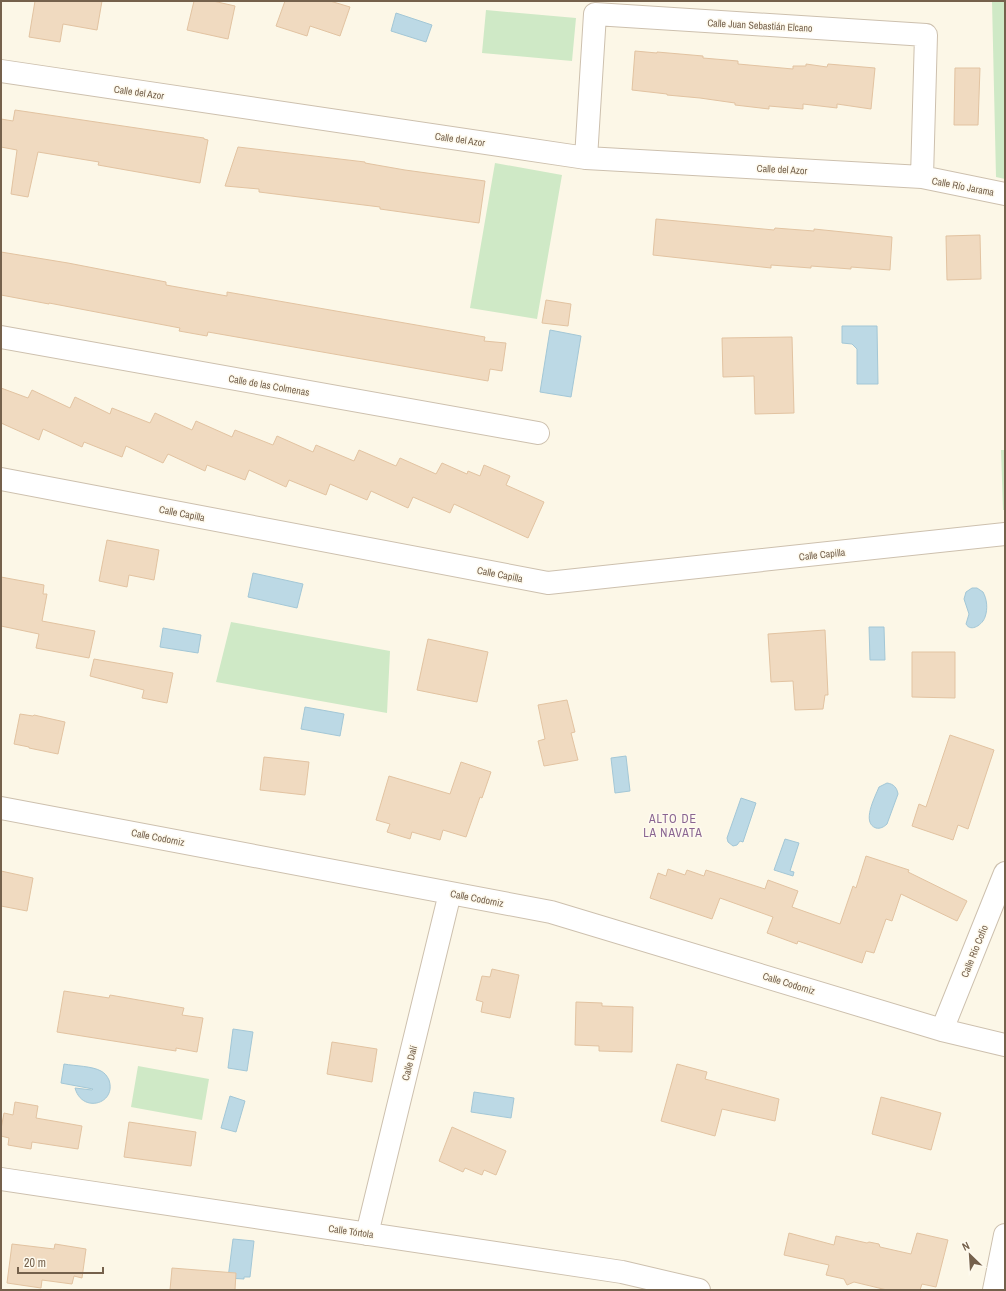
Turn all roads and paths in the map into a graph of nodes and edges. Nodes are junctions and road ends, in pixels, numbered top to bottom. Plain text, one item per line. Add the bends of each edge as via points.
1 (1, 71) edge
2 (586, 158) junction
3 (922, 177) junction
4 (1005, 194) edge
5 (1, 337) edge
6 (538, 433) dead end
7 (1, 479) edge
8 (1005, 534) edge
9 (1, 808) edge
10 (1005, 872) edge
11 (450, 893) junction
12 (942, 1030) junction
13 (1005, 1045) edge
14 (1, 1179) edge
15 (367, 1234) junction
16 (1005, 1235) edge
17 (699, 1290) edge
18 (994, 1290) edge

1 - 2 street, Calle del Azor
2 - 3 street, Calle del Azor
2 - 3 street, Calle Juan Sebastián Elcano via 595,14 926,35
3 - 4 street, Calle Río Jarama
5 - 6 street, Calle de las Colmenas
7 - 8 street, Calle Capilla via 548,583
9 - 11 street, Calle Codorniz
10 - 12 street, Calle Río Cofio
11 - 12 street, Calle Codorniz via 551,912
11 - 15 street, Calle Dalí
12 - 13 street, Calle Codorniz
14 - 15 street, Calle Tórtola
15 - 17 street, Calle Tórtola via 622,1272
16 - 18 street

